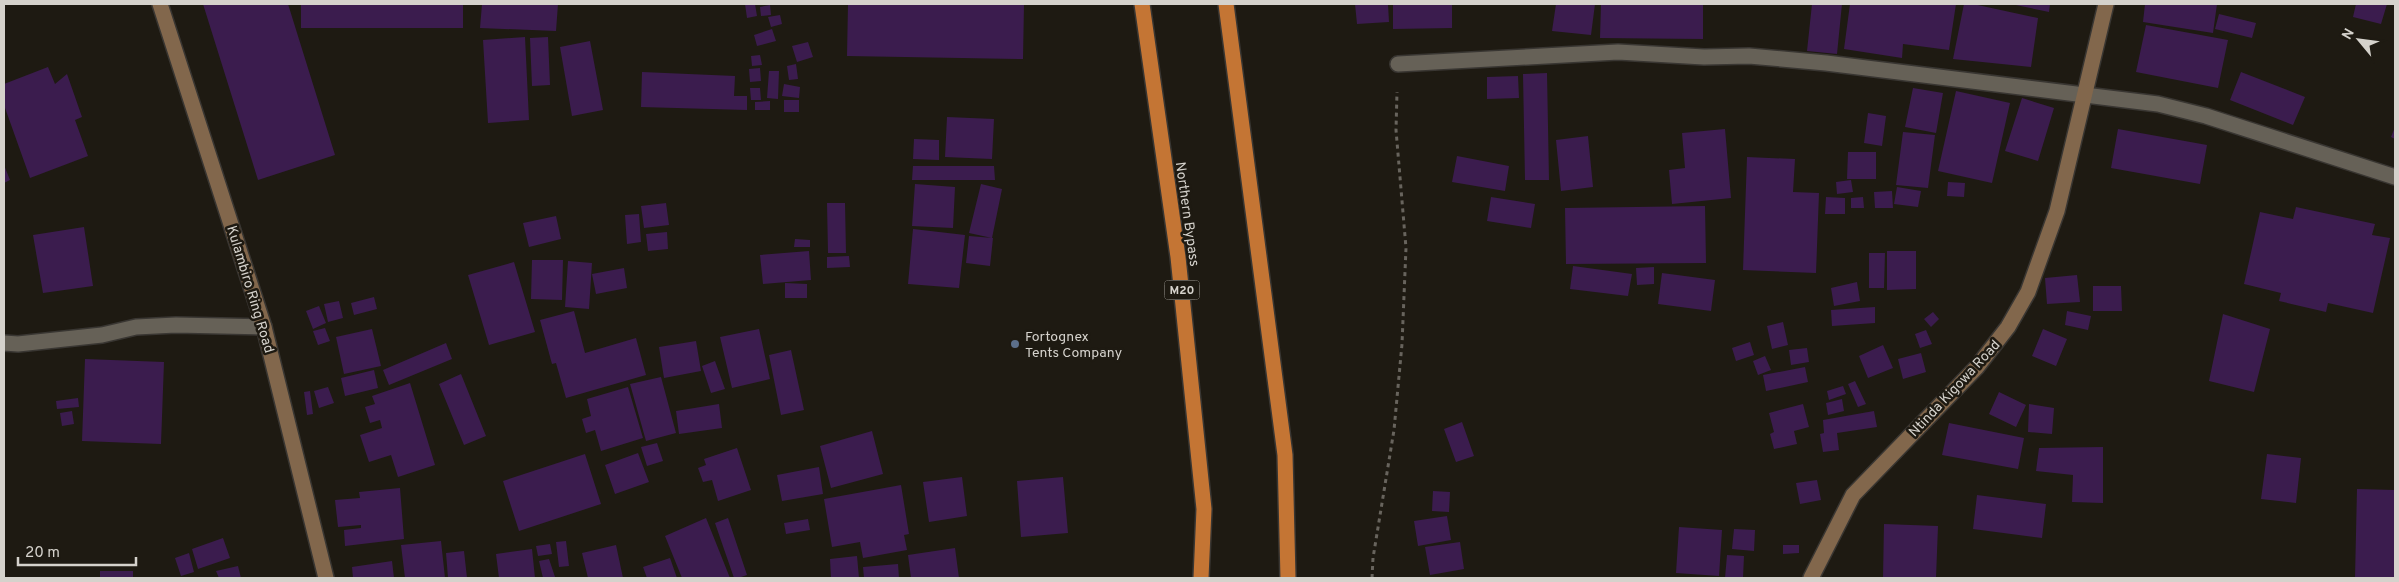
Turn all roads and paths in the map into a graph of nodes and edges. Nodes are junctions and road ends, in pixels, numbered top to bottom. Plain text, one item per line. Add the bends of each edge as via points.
1 (160, 4) edge
2 (1142, 4) edge
3 (1226, 4) edge
4 (2106, 4) edge
5 (1398, 64) joint
6 (2084, 95) junction
7 (2395, 177) edge
8 (264, 328) junction
9 (4, 343) edge
10 (326, 578) edge
11 (1201, 578) edge
12 (1288, 578) edge
13 (1372, 578) edge
14 (1811, 578) edge

1 - 8 street, Kulambiro Ring Road
2 - 11 highway, Northern Bypass / M20 via 1178,256 1204,509
3 - 12 highway via 1285,455
4 - 6 street, Ntinda Kigowa Road
5 - 6 street via 1618,52 1749,56
5 - 13 path via 1396,130 1406,248 1402,344 1394,430
6 - 7 street via 2158,104 2206,116
6 - 14 street, Ntinda Kigowa Road via 2058,211 2028,292 2008,327 1977,367 1853,494
8 - 9 street via 136,327 102,335
8 - 10 street, Kulambiro Ring Road

